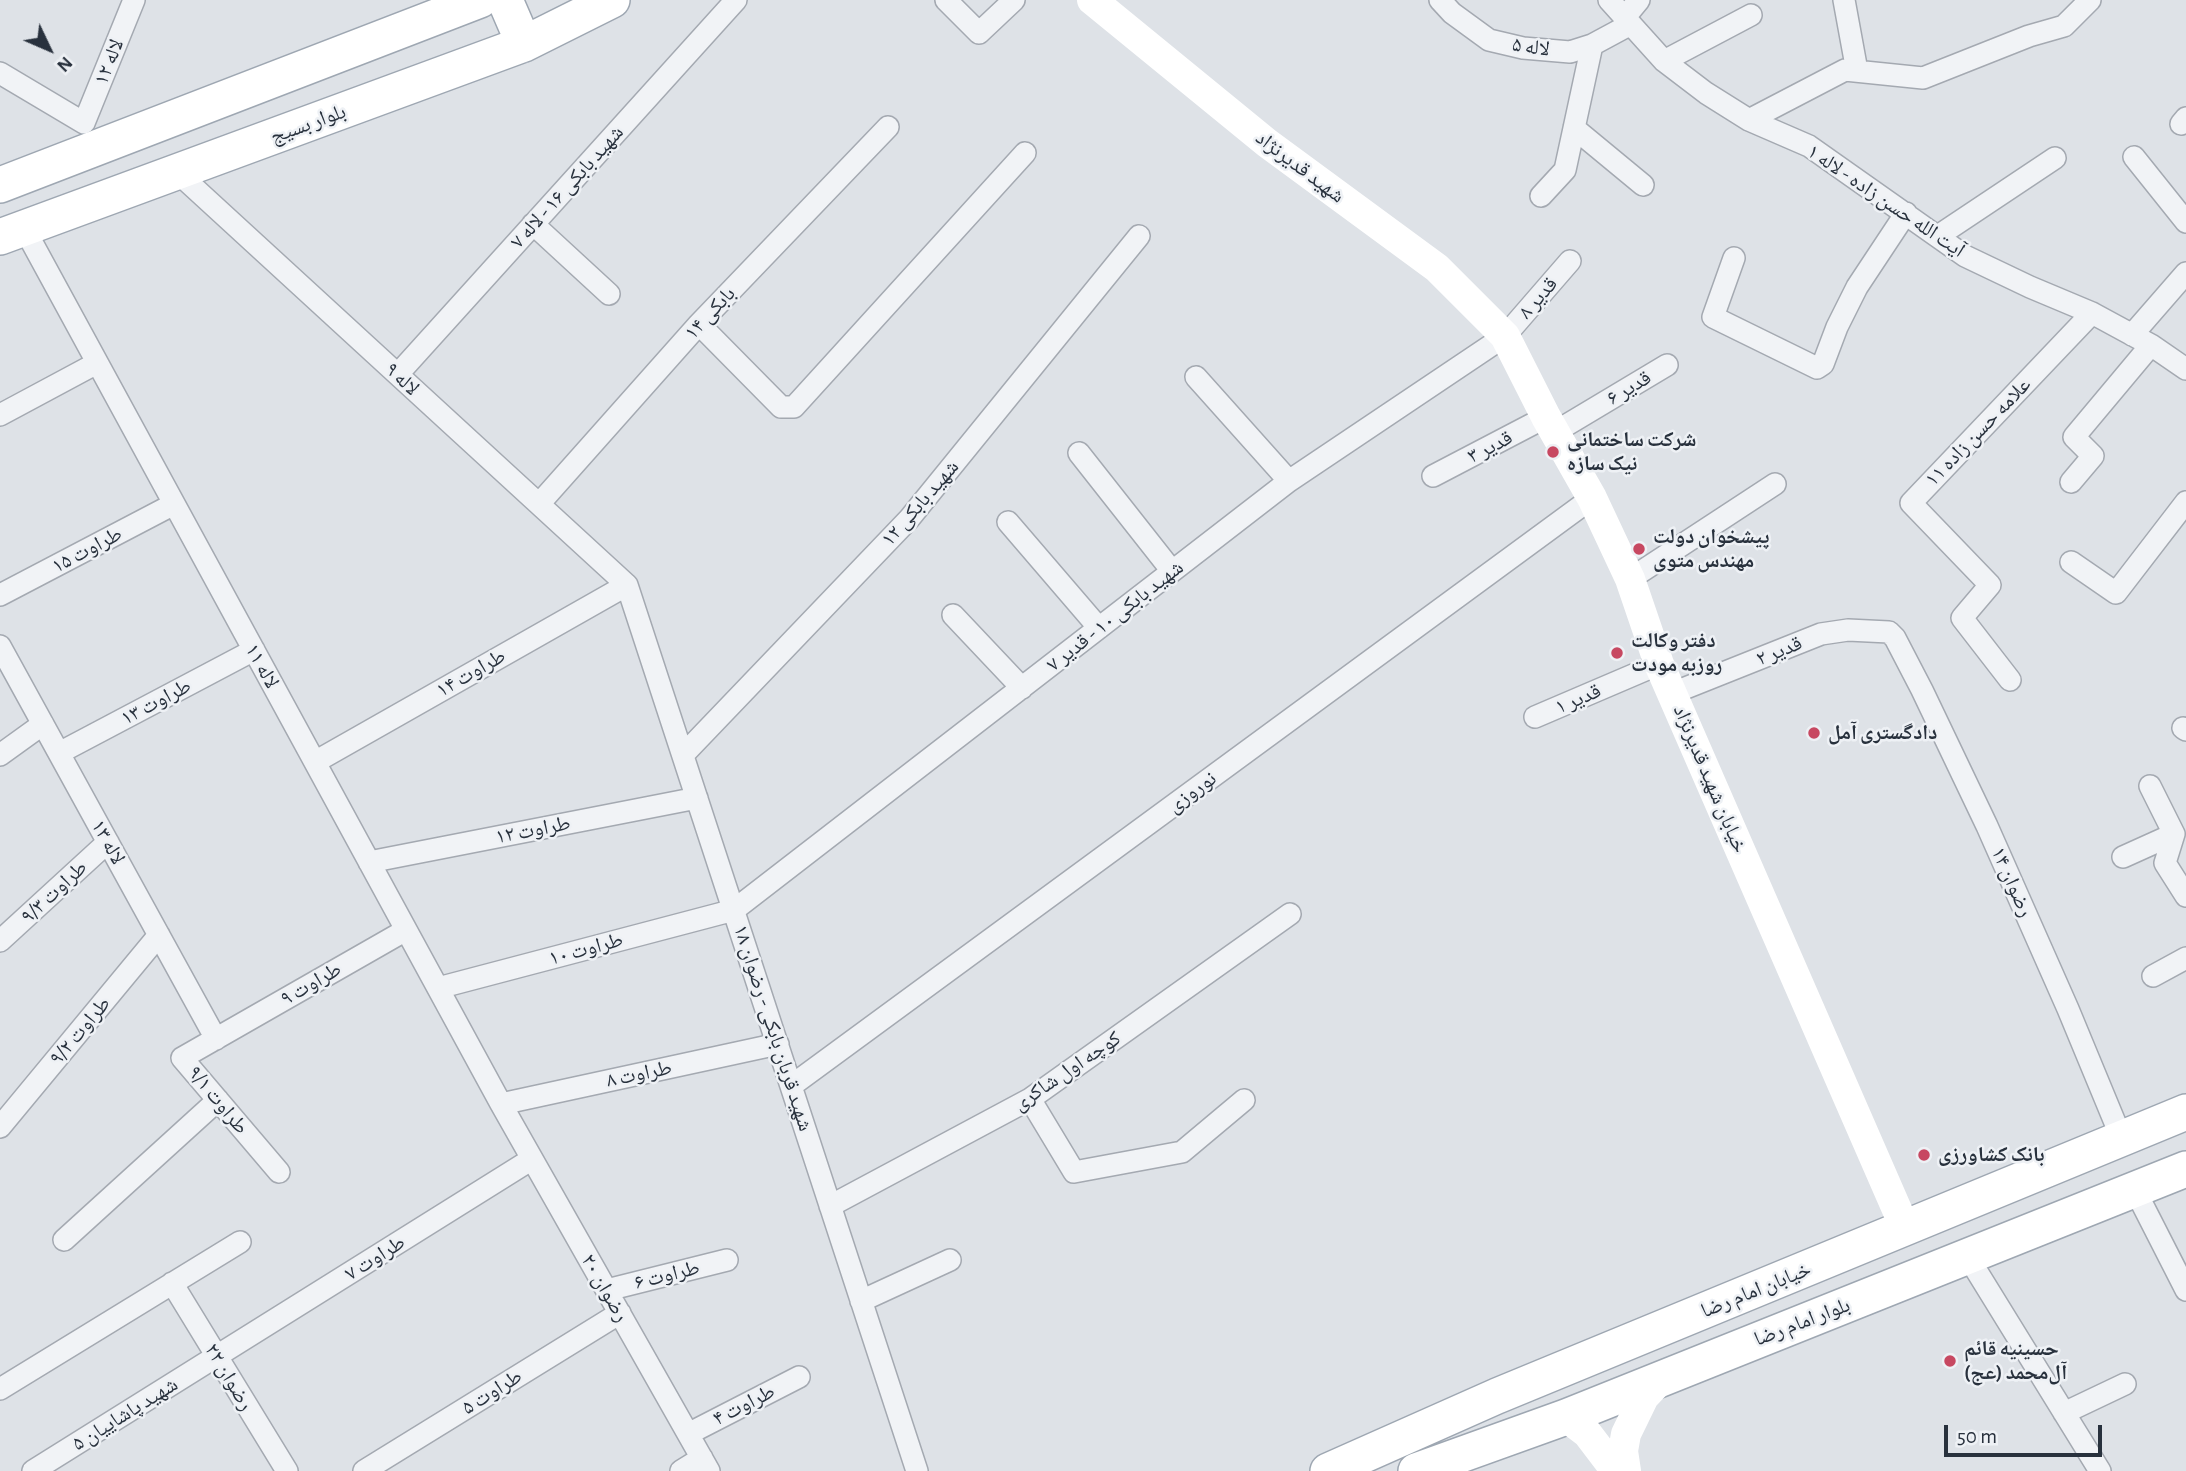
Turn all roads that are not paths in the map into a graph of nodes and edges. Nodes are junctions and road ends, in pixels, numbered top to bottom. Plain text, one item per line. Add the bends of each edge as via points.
1 (134, 0) edge
2 (480, 0) edge
3 (505, 0) edge
4 (612, 0) edge
5 (737, 0) edge
6 (946, 0) edge
7 (1014, 0) edge
8 (1091, 0) edge
9 (1440, 0) edge
10 (1609, 0) edge
11 (1639, 0) edge
12 (1844, 0) edge
13 (2090, 0) edge
14 (1751, 15) dead end
15 (1628, 21) junction
16 (524, 44) junction
17 (1592, 45) junction
18 (1664, 61) junction
19 (1857, 71) junction
20 (0, 73) edge
21 (1749, 120) junction
22 (888, 127) dead end
23 (1574, 128) junction
24 (1025, 153) dead end
25 (2134, 157) dead end
26 (2055, 158) dead end
27 (178, 173) junction
28 (1, 182) edge
29 (1643, 185) dead end
30 (1541, 196) dead end
31 (1906, 213) junction
32 (2186, 222) edge
33 (534, 224) junction
34 (12, 233) edge
35 (1139, 236) dead end
36 (1938, 236) junction
37 (1734, 258) dead end
38 (1570, 261) dead end
39 (2186, 273) edge
40 (609, 294) dead end
41 (2092, 313) junction
42 (699, 324) junction
43 (2132, 335) junction
44 (1505, 336) junction
45 (2151, 345) junction
46 (97, 363) junction
47 (1667, 365) dead end
48 (2186, 369) edge
49 (398, 374) junction
50 (1196, 377) dead end
51 (0, 415) edge
52 (1551, 425) junction
53 (1079, 453) dead end
54 (1433, 476) dead end
55 (1289, 481) junction
56 (2071, 482) dead end
57 (1774, 484) dead end
58 (1592, 498) junction
59 (2186, 502) edge
60 (174, 504) junction
61 (539, 504) junction
62 (1008, 522) dead end
63 (2071, 562) dead end
64 (1172, 571) junction
65 (1630, 579) junction
66 (627, 585) junction
67 (0, 595) edge
68 (953, 615) dead end
69 (1099, 628) junction
70 (1889, 632) joint
71 (0, 646) edge
72 (254, 650) junction
73 (1660, 664) junction
74 (2010, 680) dead end
75 (1022, 688) junction
76 (1673, 693) junction
77 (1535, 717) dead end
78 (43, 724) junction
79 (59, 753) junction
80 (0, 755) edge
81 (683, 755) junction
82 (315, 762) junction
83 (2150, 786) dead end
84 (697, 798) junction
85 (2174, 834) junction
86 (108, 842) junction
87 (2123, 857) dead end
88 (369, 862) junction
89 (2186, 896) edge
90 (734, 910) junction
91 (1290, 914) dead end
92 (406, 930) junction
93 (159, 935) junction
94 (0, 941) edge
95 (2186, 958) edge
96 (2153, 976) dead end
97 (438, 988) junction
98 (216, 1039) junction
99 (778, 1044) junction
100 (791, 1086) junction
101 (1030, 1099) junction
102 (218, 1100) junction
103 (1244, 1100) dead end
104 (501, 1104) junction
105 (2186, 1112) edge
106 (0, 1127) edge
107 (2121, 1137) junction
108 (533, 1159) junction
109 (2186, 1169) edge
110 (279, 1172) dead end
111 (2135, 1190) junction
112 (830, 1206) junction
113 (1905, 1228) junction
114 (64, 1240) dead end
115 (240, 1242) dead end
116 (1968, 1257) junction
117 (727, 1260) dead end
118 (950, 1260) dead end
119 (172, 1283) junction
120 (607, 1290) junction
121 (2186, 1290) edge
122 (1733, 1299) junction
123 (862, 1301) junction
124 (620, 1313) junction
125 (1750, 1343) junction
126 (217, 1356) junction
127 (1664, 1376) junction
128 (799, 1377) dead end
129 (2125, 1384) dead end
130 (1522, 1386) junction
131 (0, 1389) edge
132 (2064, 1413) junction
133 (1553, 1420) junction
134 (688, 1434) junction
135 (705, 1465) edge
136 (33, 1471) edge
137 (287, 1471) edge
138 (364, 1471) edge
139 (681, 1471) edge
140 (917, 1471) edge
141 (1328, 1471) edge
142 (1416, 1471) edge
143 (1616, 1471) edge
144 (1626, 1471) edge
145 (2100, 1471) edge

1 - 20 street, لاله ۱۲ via 84,123
2 - 28 main road
3 - 16 main road
4 - 16 main road, بلوار بسیج
5 - 33 street, شهید بابکی ۱۶ - لاله ۷
6 - 7 street via 979,33
8 - 44 street, شهید قدیرنژاد via 1267,144 1437,268
9 - 17 street, لاله ۵ via 1489,40 1570,52
10 - 15 street, آیت الله حسن زاده - لاله ۱
11 - 15 street
12 - 19 street
13 - 19 street via 2064,26 1923,78
14 - 18 street
15 - 17 street, لاله ۵
15 - 18 street, آیت الله حسن زاده - لاله ۱
16 - 27 main road, بلوار بسیج
17 - 23 street
18 - 21 street, آیت الله حسن زاده - لاله ۱
19 - 21 street via 1844,69
21 - 31 street, آیت الله حسن زاده - لاله ۱ via 1810,146
22 - 42 street, بابکی ۱۴
23 - 29 street
23 - 30 street via 1565,170
24 - 42 street via 794,407 781,407
25 - 32 street
26 - 36 street
27 - 34 main road, بلوار بسیج
27 - 49 street, لاله ۹
31 - 36 street, آیت الله حسن زاده - لاله ۱
31 - 37 street via 1857,287 1817,368 1713,317
33 - 40 street
33 - 49 street, شهید بابکی ۱۶ - لاله ۷
34 - 46 street, لاله ۱۱
35 - 81 street, شهید بابکی ۱۲ via 909,519
36 - 41 street, آیت الله حسن زاده - لاله ۱ via 1965,256
38 - 44 street, قدیر ۸
39 - 43 street
41 - 43 street, آیت الله حسن زاده - لاله ۱
41 - 74 street, علامه حسن زاده ۱۱ via 1911,503 1990,585 1962,618
42 - 61 street, بابکی ۱۴
43 - 45 street, آیت الله حسن زاده - لاله ۱
44 - 52 street, خيابان شهيد قديرنژاد
44 - 55 street, شهید بابکی ۱۰ - قدیر ۷
45 - 48 street, آیت الله حسن زاده - لاله ۱
45 - 56 street via 2074,437 2093,456
46 - 51 street
46 - 60 street, لاله ۱۱
47 - 52 street, قدیر ۶
49 - 61 street, لاله ۹
50 - 55 street
52 - 54 street, قدیر ۳
52 - 58 street, خيابان شهيد قديرنژاد
53 - 64 street
55 - 64 street, شهید بابکی ۱۰ - قدیر ۷
57 - 65 street
58 - 65 street, خيابان شهيد قديرنژاد
58 - 100 street, نوروزی
59 - 63 street via 2116,593
60 - 67 street, طراوت ۱۵
60 - 72 street, لاله ۱۱
61 - 66 street, لاله ۹
62 - 69 street
64 - 69 street, شهید بابکی ۱۰ - قدیر ۷
65 - 73 street, خيابان شهيد قديرنژاد
66 - 81 street, شهید قربان بابکی - رضوان ۱۸
66 - 82 street, طراوت ۱۴
68 - 75 street
69 - 75 street, شهید بابکی ۱۰ - قدیر ۷
70 - 76 street, قدیر ۲ via 1821,634
70 - 107 street, رضوان ۱۴ via 1987,827
71 - 78 street, لاله ۱۳
72 - 79 street, طراوت ۱۳
72 - 82 street, لاله ۱۱
73 - 76 street, خيابان شهيد قديرنژاد
73 - 77 street, قدیر ۱
75 - 90 street, شهید بابکی ۱۰ - قدیر ۷
76 - 113 street, خيابان شهيد قديرنژاد
78 - 79 street, لاله ۱۳
78 - 80 street
79 - 86 street, لاله ۱۳
81 - 84 street, شهید قربان بابکی - رضوان ۱۸
82 - 88 street, لاله ۱۱
83 - 85 street
84 - 88 street, طراوت ۱۲
84 - 90 street, شهید قربان بابکی - رضوان ۱۸
85 - 87 street
85 - 89 street via 2165,863
86 - 93 street, لاله ۱۳
86 - 94 street, طراوت ۹/۳
88 - 92 street, لاله ۱۱
90 - 97 street, طراوت ۱۰
90 - 99 street, شهید قربان بابکی - رضوان ۱۸
91 - 101 street, کوچه اول شاکری
92 - 97 street, لاله ۱۱
92 - 98 street, طراوت ۹
93 - 98 street, لاله ۱۳
93 - 106 street, طراوت ۹/۲
95 - 96 street
97 - 104 street, لاله ۱۱
98 - 102 street, طراوت ۹/۱ via 182,1058
99 - 100 street, شهید قربان بابکی - رضوان ۱۸
99 - 104 street, طراوت ۸
100 - 112 street, شهید قربان بابکی - رضوان ۱۸
101 - 103 street via 1074,1172 1182,1152
101 - 112 street, کوچه اول شاکری
102 - 110 street, طراوت ۹/۱
102 - 114 street
104 - 108 street, رضوان ۲۰
105 - 107 main road, خیابان امام رضا
107 - 113 main road, خیابان امام رضا
108 - 120 street, رضوان ۲۰
108 - 126 street, طراوت ۷
109 - 111 main road, بلوار امام رضا
111 - 116 main road, بلوار امام رضا
111 - 121 street
112 - 123 street, شهید قربان بابکی - رضوان ۱۸
113 - 122 main road, خیابان امام رضا
115 - 119 street
116 - 125 main road, بلوار امام رضا
116 - 132 street
117 - 120 street, طراوت ۶
118 - 123 street
119 - 126 street, رضوان ۲۲
119 - 131 street
120 - 124 street, رضوان ۲۰
122 - 125 main road
122 - 130 main road, خیابان امام رضا
123 - 140 street, شهید قربان بابکی - رضوان ۱۸
124 - 134 street, رضوان ۲۰
124 - 138 street, طراوت ۵
125 - 127 main road, بلوار امام رضا
126 - 136 street, شهید پاشاییان ۵
126 - 137 street, رضوان ۲۲
127 - 133 main road, بلوار امام رضا
127 - 144 street via 1644,1397 1626,1434
128 - 134 street, طراوت ۴
129 - 132 street
130 - 133 main road
130 - 141 main road, خیابان امام رضا
132 - 145 street
133 - 142 main road, بلوار امام رضا
133 - 143 street via 1587,1433
134 - 135 street, رضوان ۲۰
135 - 139 street

